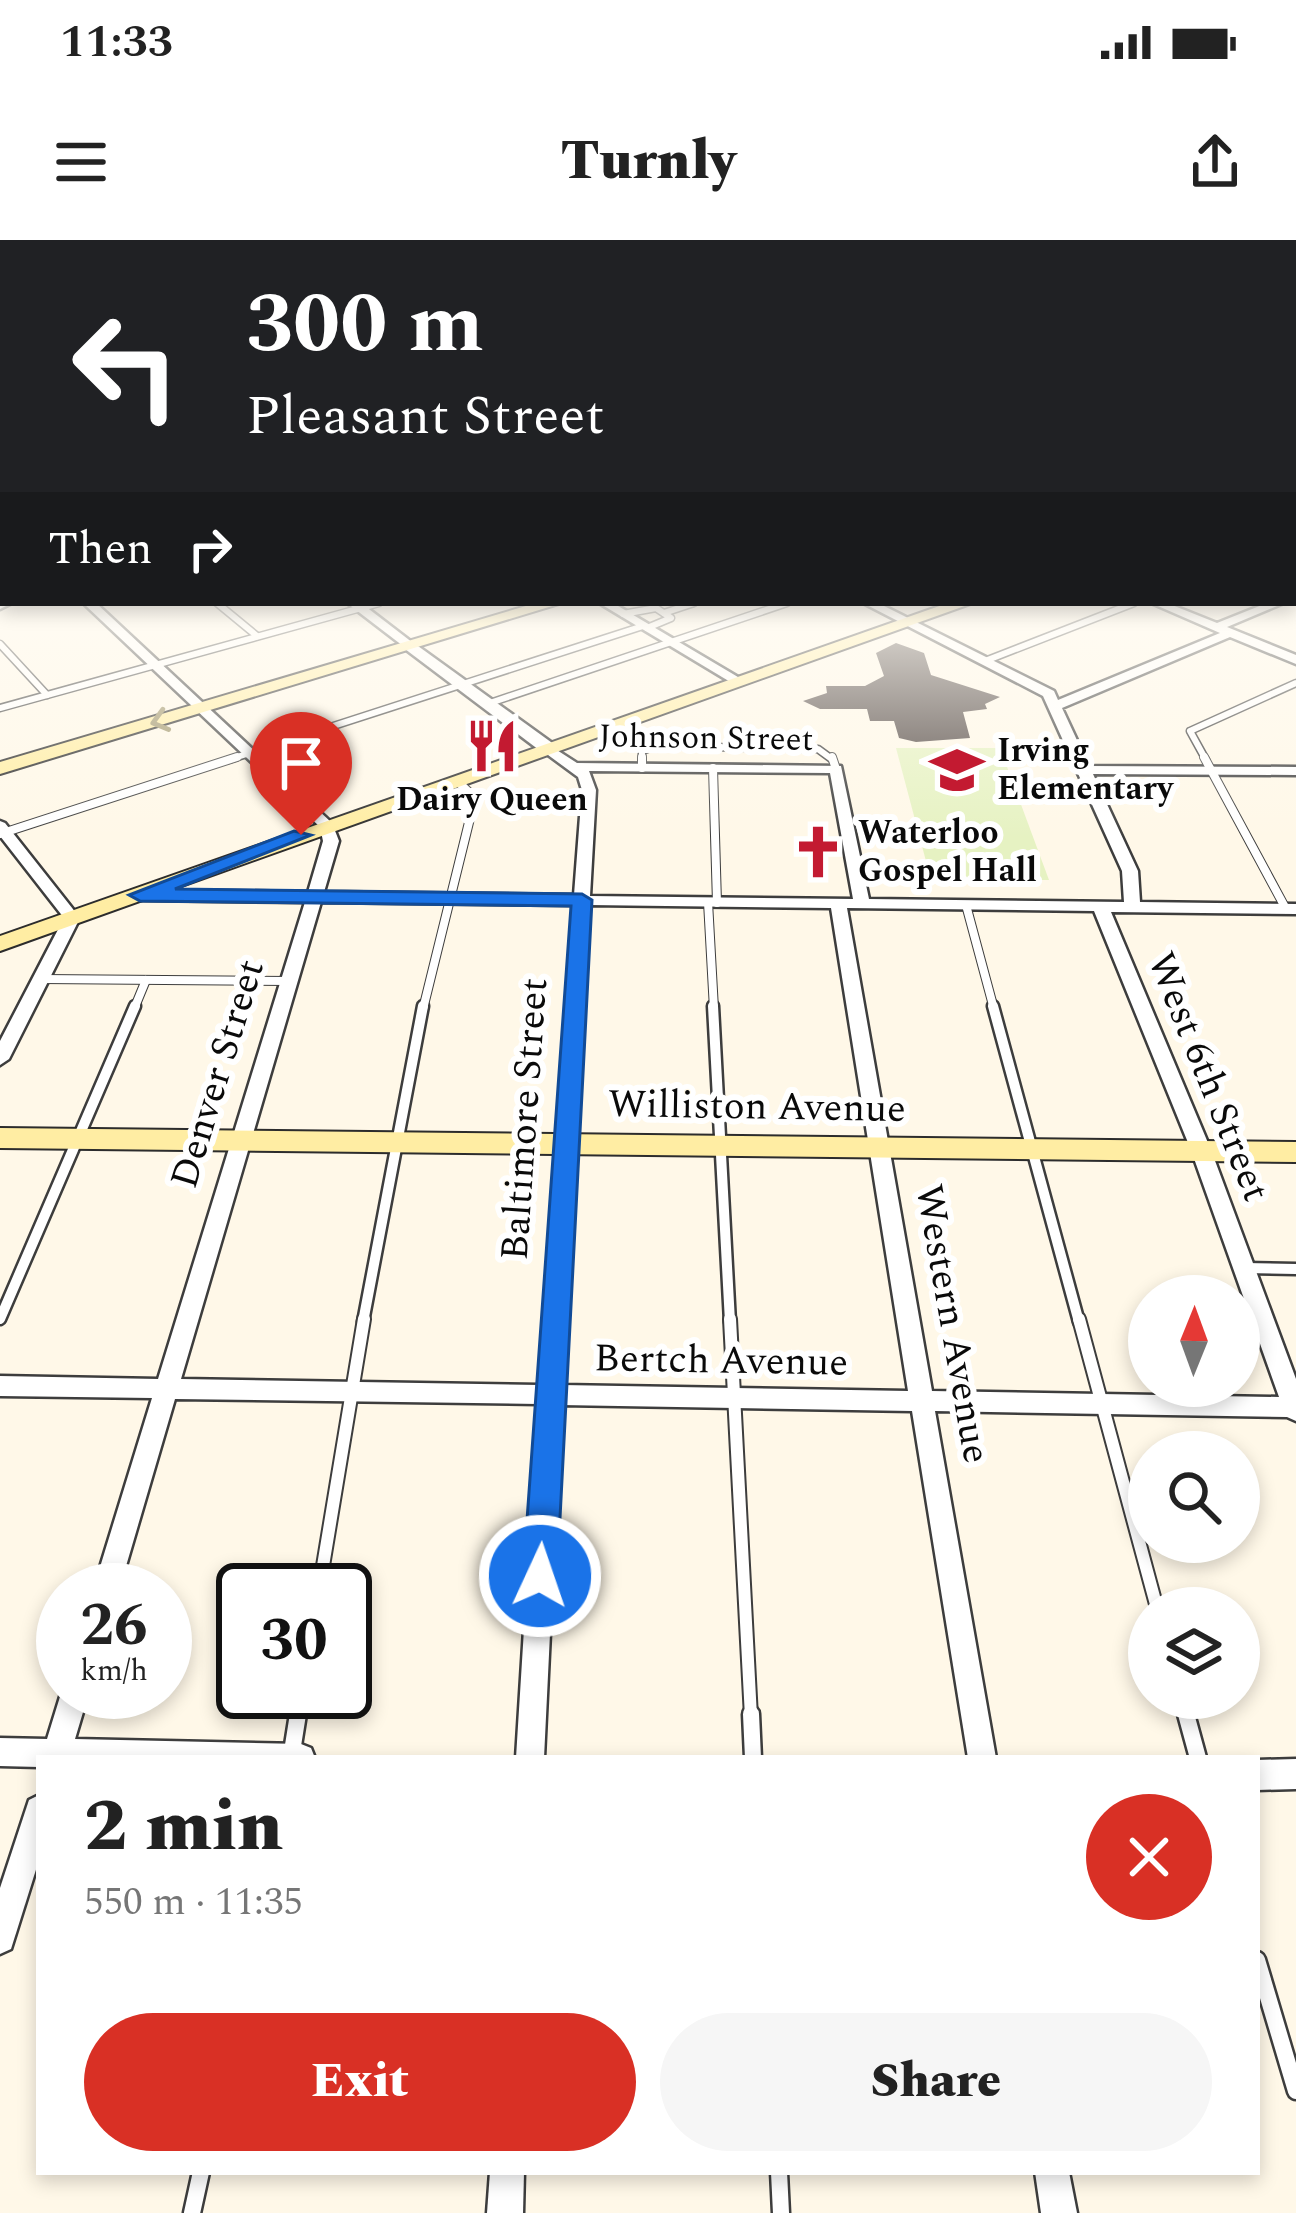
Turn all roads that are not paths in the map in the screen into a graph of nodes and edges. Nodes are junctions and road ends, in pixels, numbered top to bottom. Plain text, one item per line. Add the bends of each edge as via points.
1 (9, 654) edge
2 (145, 654) edge
3 (192, 654) edge
4 (384, 654) edge
5 (422, 654) edge
6 (560, 654) edge
7 (633, 654) edge
8 (693, 654) edge
9 (815, 654) edge
10 (972, 654) edge
11 (1003, 654) edge
12 (1170, 654) edge
13 (985, 661) junction
14 (156, 664) junction
15 (737, 680) junction
16 (1296, 682) edge
17 (462, 685) junction
18 (47, 695) junction
19 (487, 704) junction
20 (1056, 706) junction
21 (0, 708) edge
22 (205, 708) junction
23 (549, 749) junction
24 (252, 753) junction
25 (576, 767) junction
26 (642, 767) junction
27 (0, 768) edge
28 (713, 768) junction
29 (836, 769) junction
30 (1084, 770) junction
31 (1209, 771) junction
32 (1296, 771) edge
33 (457, 781) junction
34 (327, 826) junction
35 (2, 831) edge
36 (140, 895) junction
37 (315, 900) junction
38 (446, 900) junction
39 (582, 900) junction
40 (712, 902) junction
41 (850, 904) junction
42 (966, 905) junction
43 (1100, 906) junction
44 (1132, 907) junction
45 (1291, 909) edge
46 (72, 918) junction
47 (0, 944) edge
48 (41, 979) junction
49 (146, 980) junction
50 (290, 981) junction
51 (0, 1058) edge
52 (0, 1138) edge
53 (79, 1138) junction
54 (242, 1141) junction
55 (398, 1142) junction
56 (564, 1144) junction
57 (723, 1146) junction
58 (879, 1148) junction
59 (1035, 1149) junction
60 (1201, 1150) junction
61 (1296, 1152) edge
62 (1244, 1268) junction
63 (1296, 1269) edge
64 (0, 1319) edge
65 (0, 1386) edge
66 (167, 1388) junction
67 (352, 1391) junction
68 (550, 1394) junction
69 (731, 1397) junction
70 (922, 1400) junction
71 (1102, 1403) junction
72 (1295, 1408) edge
73 (114, 1563) edge
74 (323, 1563) edge
75 (1151, 1587) edge
76 (67, 1719) edge
77 (298, 1719) edge
78 (1187, 1719) edge
79 (0, 1752) edge
80 (56, 1755) edge
81 (292, 1755) edge
82 (530, 1755) edge
83 (753, 1755) edge
84 (981, 1755) edge
85 (1197, 1755) edge
86 (1296, 1774) edge
87 (1260, 1775) edge
88 (36, 1820) edge
89 (0, 1938) edge
90 (1260, 1970) edge
91 (1296, 2091) edge
92 (200, 2175) edge
93 (507, 2175) edge
94 (779, 2175) edge
95 (1053, 2175) edge
96 (192, 2213) edge
97 (505, 2213) edge
98 (782, 2213) edge
99 (1059, 2213) edge

1 - 18 lane
2 - 14 street
3 - 14 lane
4 - 22 main road
5 - 17 street
6 - 17 lane
7 - 19 lane
8 - 15 street
9 - 15 main road
10 - 13 street
11 - 13 lane
12 - 20 street
13 - 20 street via 1049,694
14 - 18 lane
14 - 22 street
15 - 23 main road
16 - 31 lane via 1190,731
17 - 19 street
17 - 24 lane
18 - 21 lane
19 - 23 street
20 - 30 street, West 6th Street
22 - 24 street
22 -> 27 main road
23 - 25 street
23 - 33 main road
24 - 34 street
24 - 35 lane
25 - 26 street, Johnson Street
25 - 39 street, Baltimore Street via 590,790
26 - 28 street, Johnson Street
26 - 29 lane via 642,751 655,746 818,749
28 - 29 street, Johnson Street
28 - 40 lane
29 - 41 street, Western Avenue
30 - 31 street
30 - 44 street, West 6th Street via 1130,871
31 - 32 street
31 - 45 lane
33 - 34 main road
33 - 38 lane via 475,798
34 - 36 main road
34 - 37 street, Denver Street via 330,850
35 - 46 street
36 - 37 street
36 - 46 main road
37 - 38 street
37 - 50 street, Denver Street
38 - 39 street
38 - 55 lane
39 - 40 street
39 - 56 street, Baltimore Street
40 - 41 street
40 - 57 lane
41 - 42 street
41 - 58 street, Western Avenue
42 - 43 street
42 - 59 lane
43 - 44 street
43 - 60 street, West 6th Street
44 - 45 street
46 - 47 main road
46 - 48 street
48 - 49 lane
48 - 51 street
49 - 50 lane
49 - 53 lane
50 - 54 street, Denver Street
52 - 53 main road, Williston Avenue
53 - 54 main road, Williston Avenue
53 - 64 lane
54 - 55 main road, Williston Avenue
54 - 66 street, Denver Street
55 - 56 main road, Williston Avenue
55 - 67 lane
56 - 57 main road, Williston Avenue
56 - 68 street, Baltimore Street
57 - 58 main road, Williston Avenue
57 - 69 lane
58 - 59 main road, Williston Avenue
58 - 70 street, Western Avenue
59 - 60 main road, Williston Avenue
59 - 71 lane
60 - 61 main road, Williston Avenue
60 - 62 street, West 6th Street
62 - 63 lane
62 - 72 street, West 6th Street
65 - 66 street, Bertch Avenue
66 - 67 street, Bertch Avenue
66 - 73 street, Denver Street
67 - 68 street, Bertch Avenue
67 - 74 lane
68 - 69 street, Bertch Avenue
68 - 82 street, Baltimore Street
69 - 70 street, Bertch Avenue
69 - 83 lane
70 - 71 street, Bertch Avenue
70 - 84 street, Western Avenue
71 - 72 street, Bertch Avenue
71 - 75 lane
76 - 80 street
77 - 81 lane
78 - 85 lane
79 - 80 street
86 - 87 street
88 - 89 street
90 - 91 lane
92 - 96 lane
93 - 97 street
94 - 98 lane
95 - 99 street

